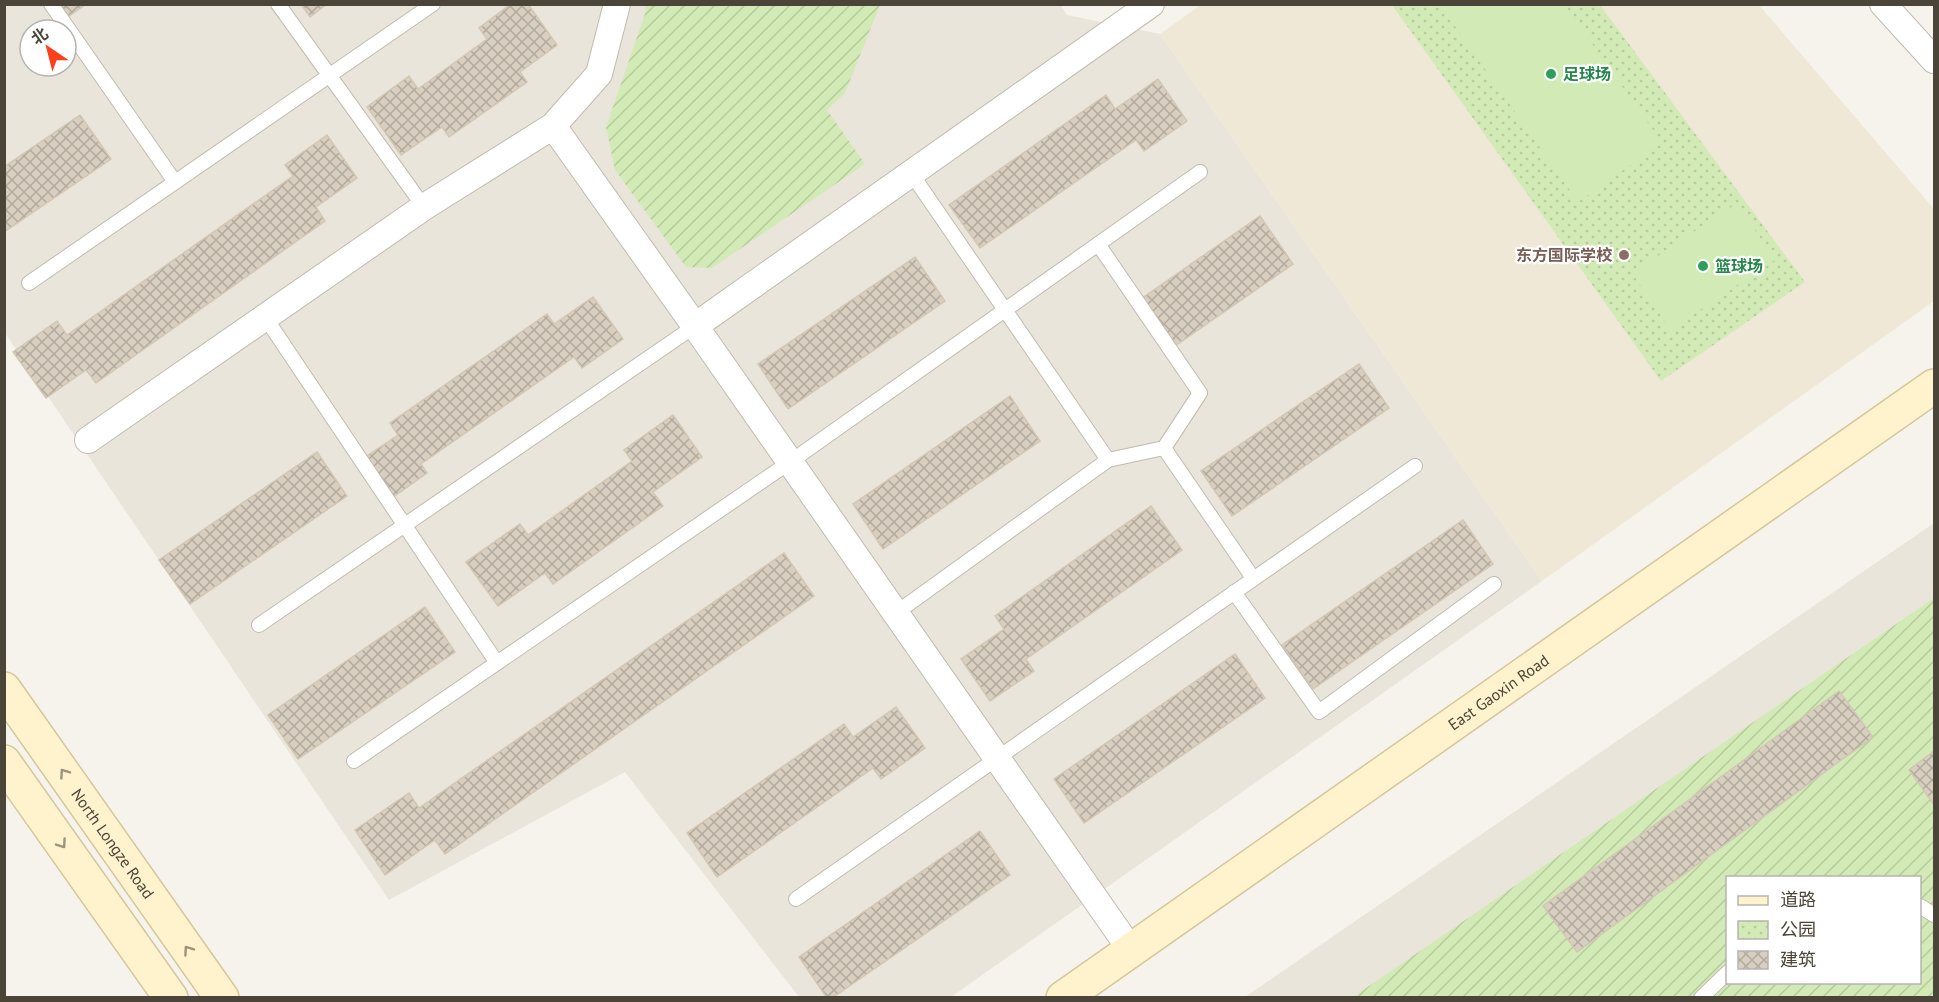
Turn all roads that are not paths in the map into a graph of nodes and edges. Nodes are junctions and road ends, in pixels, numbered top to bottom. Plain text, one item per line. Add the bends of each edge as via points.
1 (51, 4) edge
2 (278, 4) edge
3 (433, 4) edge
4 (617, 4) edge
5 (1151, 4) edge
6 (1883, 4) edge
7 (1935, 60) edge
8 (329, 76) junction
9 (553, 126) junction
10 (1200, 172) dead end
11 (911, 173) junction
12 (175, 182) junction
13 (424, 207) junction
14 (1098, 244) junction
15 (29, 283) dead end
16 (1004, 311) junction
17 (265, 317) junction
18 (695, 326) junction
19 (1935, 386) edge
20 (88, 440) dead end
21 (1164, 448) junction
22 (1108, 460) junction
23 (790, 462) junction
24 (1415, 466) dead end
25 (406, 525) junction
26 (1253, 578) junction
27 (1494, 584) dead end
28 (1234, 592) junction
29 (896, 613) junction
30 (260, 625) dead end
31 (497, 663) junction
32 (4, 688) edge
33 (997, 758) junction
34 (354, 761) dead end
35 (4, 762) edge
36 (796, 899) dead end
37 (1921, 907) edge
38 (1935, 915) edge
39 (1131, 950) junction
40 (1726, 974) edge
41 (171, 998) edge
42 (222, 998) edge
43 (1063, 998) edge
44 (1701, 998) edge

1 - 12 lane
2 - 8 lane
3 - 8 lane
4 - 9 street via 599,74
5 - 11 street
6 - 7 street
8 - 12 lane
8 - 13 lane
9 - 13 street
9 - 18 street
10 - 14 lane
11 - 16 lane
11 - 18 street
12 - 15 lane
13 - 17 street
14 - 16 lane
14 - 21 lane via 1200,393
16 - 22 lane
16 - 23 lane
17 - 20 street
17 - 25 lane
18 - 23 street
18 - 25 lane
19 - 39 main road, East Gaoxin Road
21 - 22 lane
21 - 26 lane
22 - 29 lane
23 - 29 street
23 - 31 lane
24 - 26 lane
25 - 30 lane
25 - 31 lane
26 - 28 lane
27 - 28 lane via 1319,712
28 - 33 lane
29 - 33 street
31 - 34 lane
42 -> 32 main road, North Longze Road
33 - 36 lane
33 - 39 street
35 -> 41 main road
37 - 38 lane
39 - 43 main road, East Gaoxin Road
40 - 44 lane

